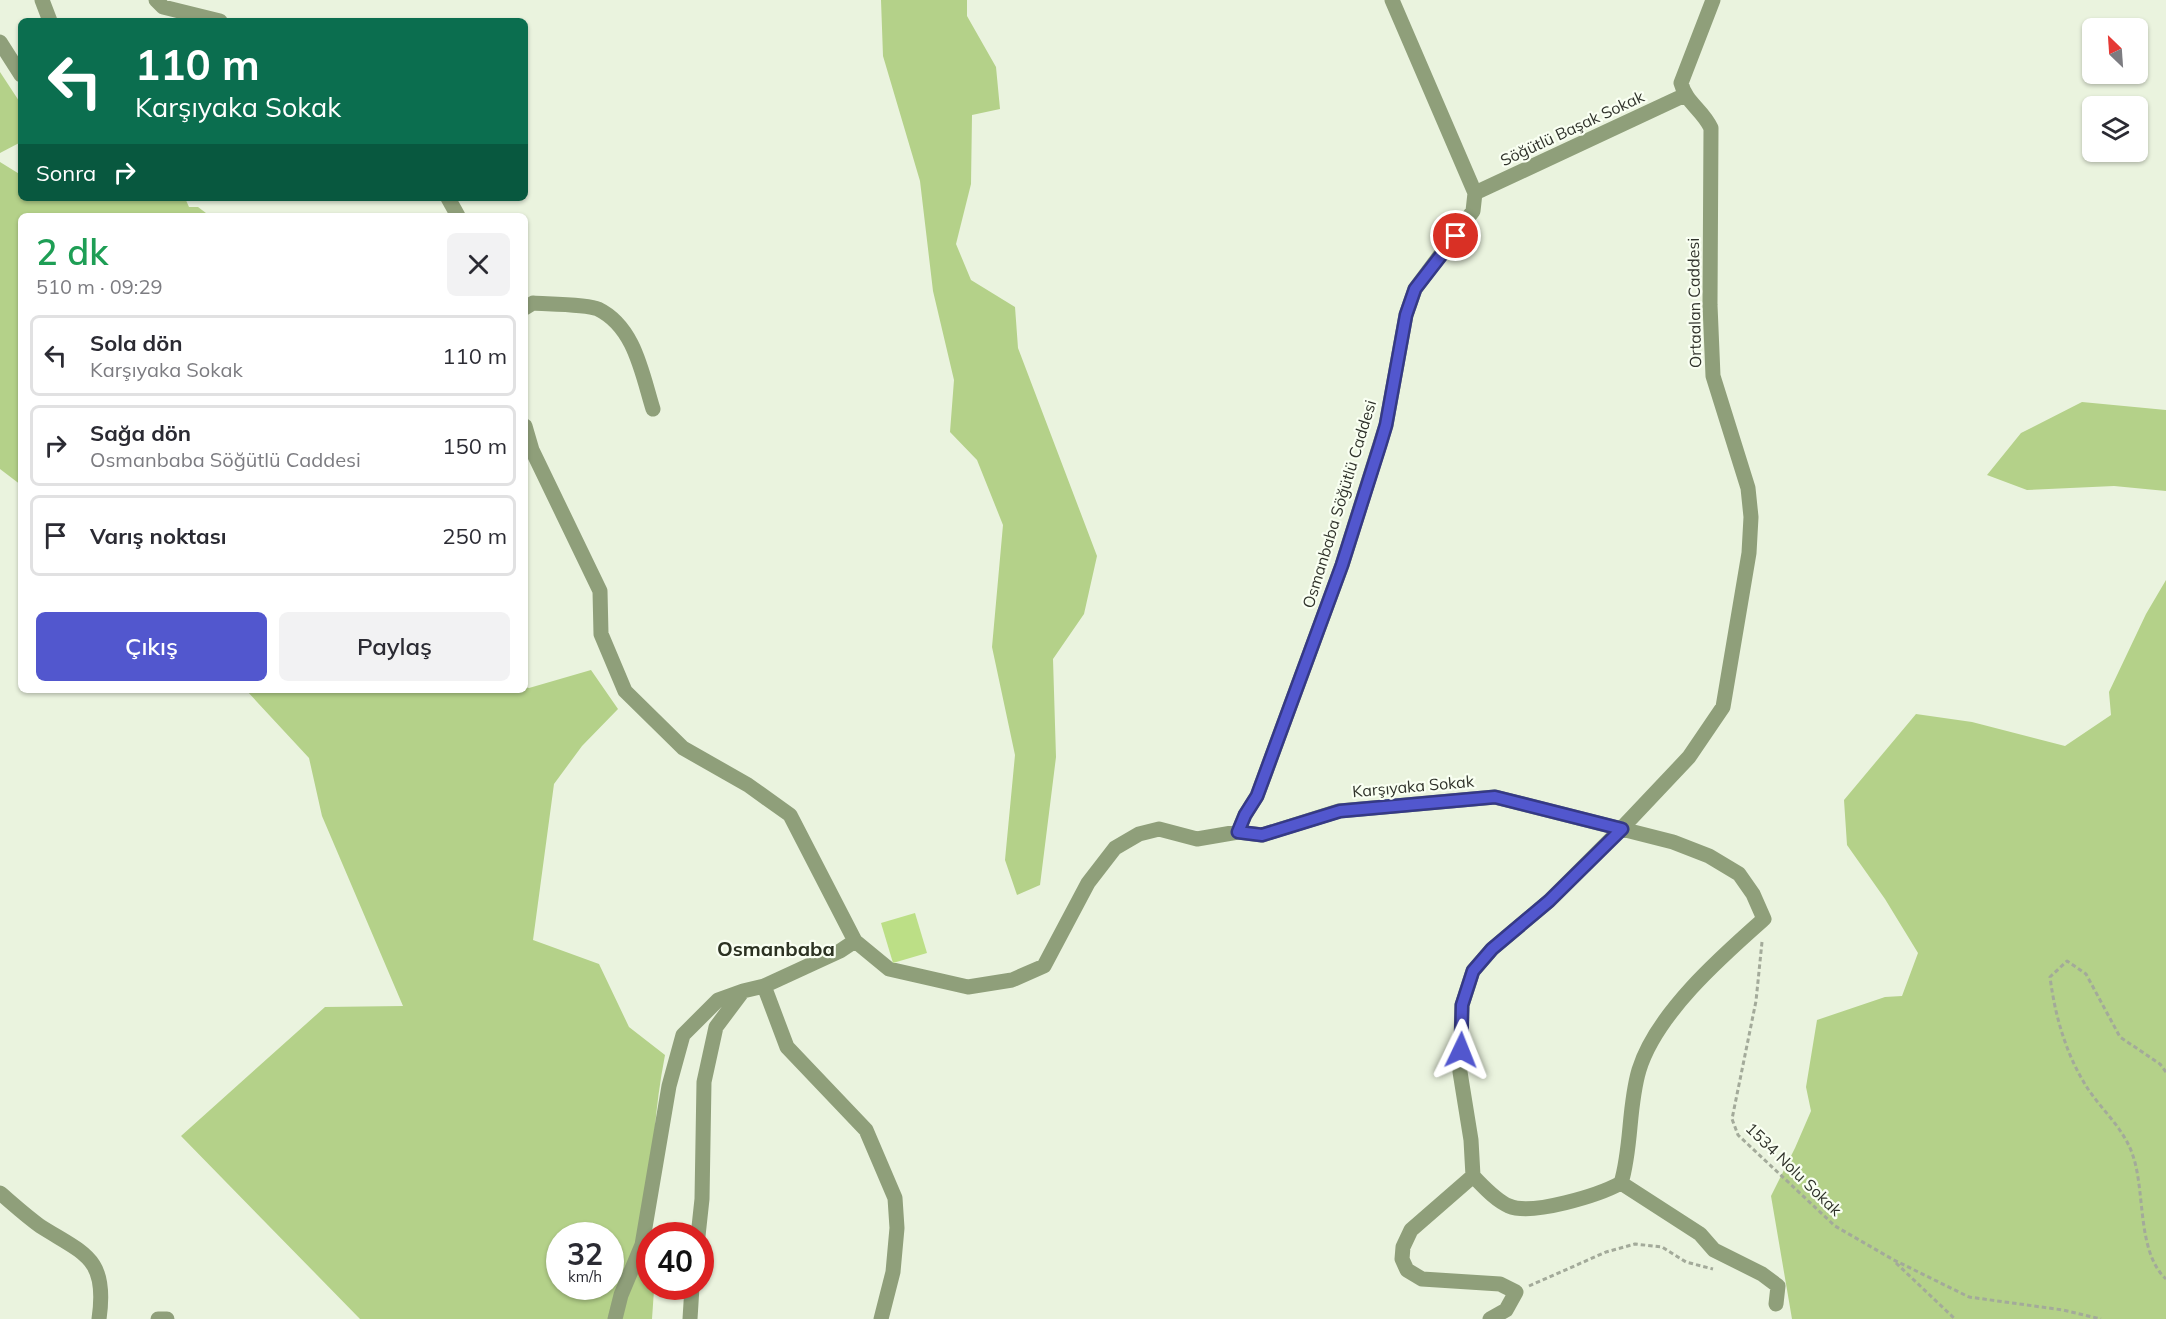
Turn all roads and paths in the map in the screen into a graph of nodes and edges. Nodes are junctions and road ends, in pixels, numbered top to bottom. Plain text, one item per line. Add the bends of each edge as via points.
1 (42, 0) edge
2 (156, 0) edge
3 (1392, 0) edge
4 (1713, 0) edge
5 (49, 18) edge
6 (208, 18) edge
7 (0, 42) edge
8 (18, 70) edge
9 (1685, 95) junction
10 (1475, 193) junction
11 (528, 306) edge
12 (653, 409) dead end
13 (528, 436) edge
14 (1622, 829) junction
15 (1238, 832) junction
16 (1764, 919) junction
17 (855, 941) junction
18 (764, 986) junction
19 (743, 991) junction
20 (2166, 1072) edge
21 (1473, 1176) junction
22 (1621, 1183) junction
23 (0, 1193) edge
24 (700, 1222) edge
25 (1892, 1259) junction
26 (1715, 1270) dead end
27 (2166, 1279) edge
28 (1516, 1292) junction
29 (691, 1300) edge
30 (1776, 1304) dead end
31 (99, 1319) edge
32 (158, 1319) edge
33 (167, 1319) edge
34 (615, 1319) edge
35 (690, 1319) edge
36 (881, 1319) edge
37 (1491, 1319) edge
38 (1955, 1319) edge
39 (2101, 1319) edge

1 - 5 street
2 - 6 street via 163,7
3 - 10 street
4 - 9 street via 1681,83
7 - 8 street
9 - 10 street, Söğütlü Başak Sokak
9 - 14 street, Ortaalan Caddesi via 1711,128 1713,376 1748,488 1749,553 1723,707 1689,757
10 - 15 street, Osmanbaba Söğütlü Caddesi via 1473,211 1415,289 1406,315 1386,425 1342,565 1257,796
11 - 12 street via 597,308 616,322 640,363
13 - 17 street via 600,591 601,634 625,691 683,748 748,785 790,815
14 - 15 street, Karşıyaka Sokak via 1495,797 1340,811 1262,835
14 - 16 street, Karşıyaka Sokak via 1673,842 1709,856 1739,874
14 - 21 street via 1473,971 1462,1005 1460,1072
15 - 17 street, Karşıyaka Sokak via 1197,839 1159,829 1139,834 1115,848 1088,883 1044,966 1011,980 968,987 916,976 889,969
16 - 22 street via 1681,1000 1651,1045 1637,1081
16 - 25 path, 1534 Nolu Sokak via 1756,1001 1732,1119 1738,1135 1835,1226
17 - 18 street
18 - 19 street
18 - 36 street via 787,1047 866,1130 895,1198 893,1272
19 - 24 street via 716,1027 704,1082
19 - 34 street via 718,1000 683,1035 669,1086 642,1245
20 - 27 path via 2120,1036 2086,974 2067,961 2050,977 2059,1024 2076,1068 2132,1152 2149,1249
21 - 22 street via 1508,1206 1530,1210
21 - 28 street via 1411,1230 1402,1259 1407,1270 1422,1279 1500,1284
22 - 30 street via 1700,1234 1714,1250 1778,1286
23 - 31 street via 92,1260 101,1296
25 - 38 path
25 - 39 path, 1534 Nolu Sokak via 1969,1297
26 - 28 path via 1686,1262 1662,1247 1635,1244 1606,1252
28 - 37 street via 1506,1310
29 - 35 street
32 - 33 street

